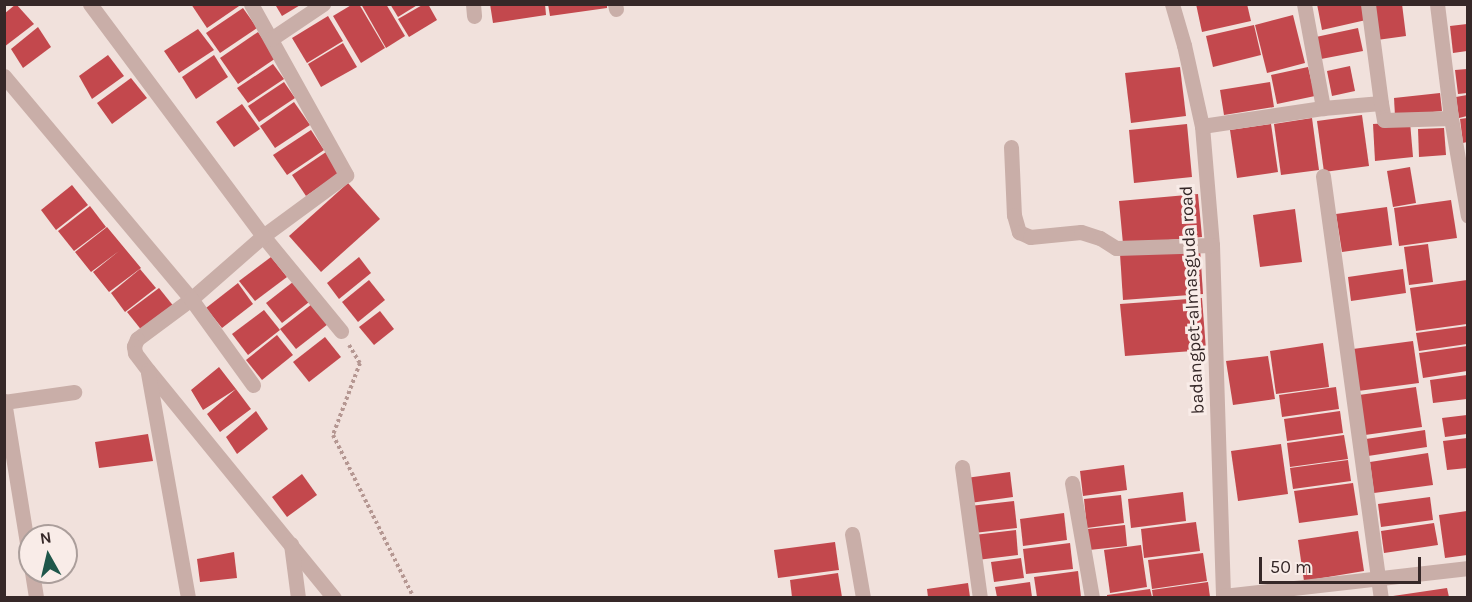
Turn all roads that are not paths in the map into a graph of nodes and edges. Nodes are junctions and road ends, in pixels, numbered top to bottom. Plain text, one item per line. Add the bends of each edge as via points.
1 (90, 4) edge
2 (251, 4) edge
3 (323, 4) edge
4 (1172, 4) edge
5 (1304, 4) edge
6 (1368, 4) edge
7 (1437, 4) edge
8 (271, 39) junction
9 (4, 76) edge
10 (1381, 103) junction
11 (1323, 108) junction
12 (1451, 118) junction
13 (1202, 126) junction
14 (1011, 147) dead end
15 (1323, 176) dead end
16 (1464, 178) edge
17 (1467, 216) edge
18 (263, 236) junction
19 (1212, 244) junction
20 (191, 299) junction
21 (341, 331) road end
22 (148, 370) junction
23 (253, 385) dead end
24 (74, 392) dead end
25 (5, 402) edge
26 (962, 467) dead end
27 (1072, 483) dead end
28 (24, 524) edge
29 (852, 534) dead end
30 (291, 544) junction
31 (1467, 568) edge
32 (1378, 579) junction
33 (188, 597) edge
34 (298, 597) edge
35 (334, 597) edge
36 (863, 597) edge
37 (980, 597) edge
38 (1092, 597) edge
39 (1223, 597) edge
40 (1381, 597) edge

1 - 18 street
2 - 8 street
3 - 8 street
4 - 13 street, badangpet-almasguda road
5 - 11 street
6 - 10 street
7 - 12 street
8 - 18 street via 346,175
9 - 20 street
10 - 11 street
10 - 12 street via 1384,120
11 - 13 street
12 - 16 street
13 - 19 street, badangpet-almasguda road
14 - 19 street via 1014,215 1019,232 1030,237 1081,232 1116,248
15 - 32 street
16 - 17 street
18 - 20 street
18 - 21 street
19 - 39 street, badangpet-almasguda road
20 - 22 street via 137,339 135,353
20 - 23 street
22 - 30 street
22 - 33 street
24 - 25 street
25 - 28 street
26 - 37 street
27 - 38 street
29 - 36 street
30 - 34 street
30 - 35 street
31 - 32 street
32 - 39 street
32 - 40 street

